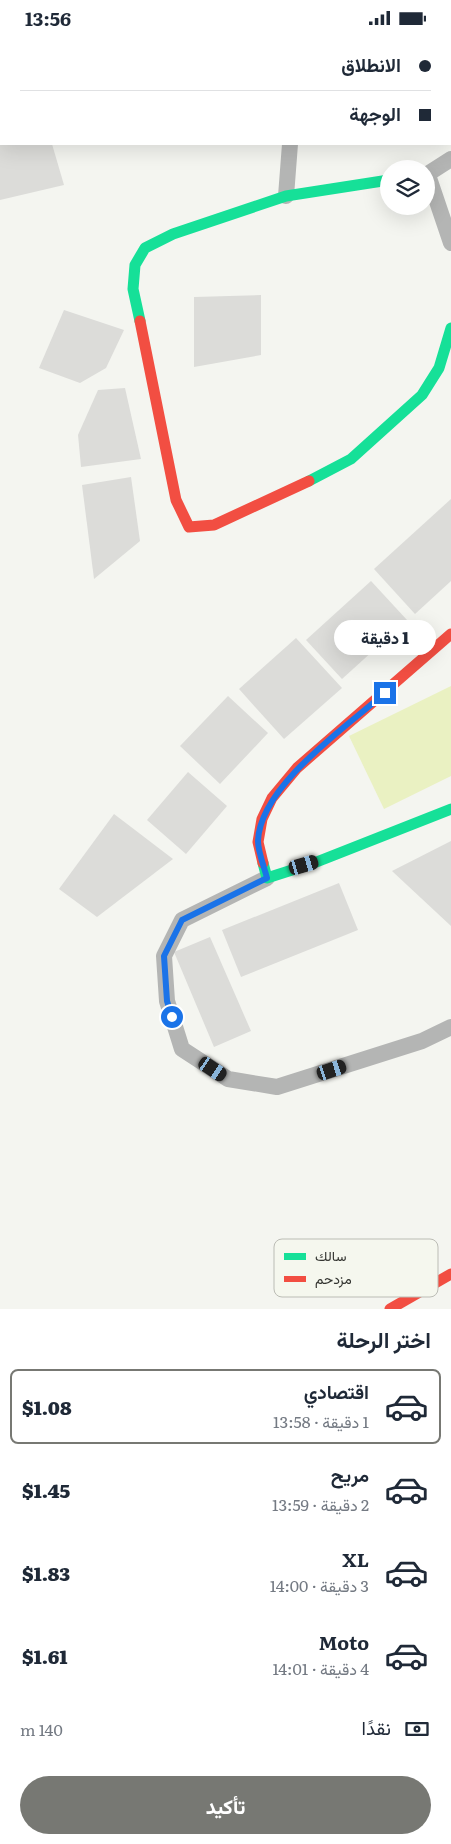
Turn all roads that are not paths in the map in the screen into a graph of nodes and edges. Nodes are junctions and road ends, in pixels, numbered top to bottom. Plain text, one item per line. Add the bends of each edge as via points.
1 (290, 145) edge
2 (451, 159) edge
3 (435, 170) edge
4 (380, 182) edge
5 (286, 195) junction
6 (435, 198) edge
7 (451, 243) edge
8 (451, 328) edge
9 (451, 634) edge
10 (451, 809) edge
11 (267, 878) junction
12 (451, 1027) edge
13 (451, 1274) edge
14 (438, 1281) edge
15 (411, 1297) edge
16 (390, 1309) edge

1 - 5 street
2 - 3 street
4 - 5 main road
5 - 8 main road via 173,234 145,248 135,265 133,289 176,499 189,527 214,525 351,459 422,395 439,368
6 - 7 street
9 - 11 main road via 297,769 272,798 262,819 258,842
10 - 11 main road
11 - 12 street via 182,920 177,929 164,956 167,1001 182,1049 228,1079 277,1087 422,1041
13 - 14 main road
15 - 16 main road

